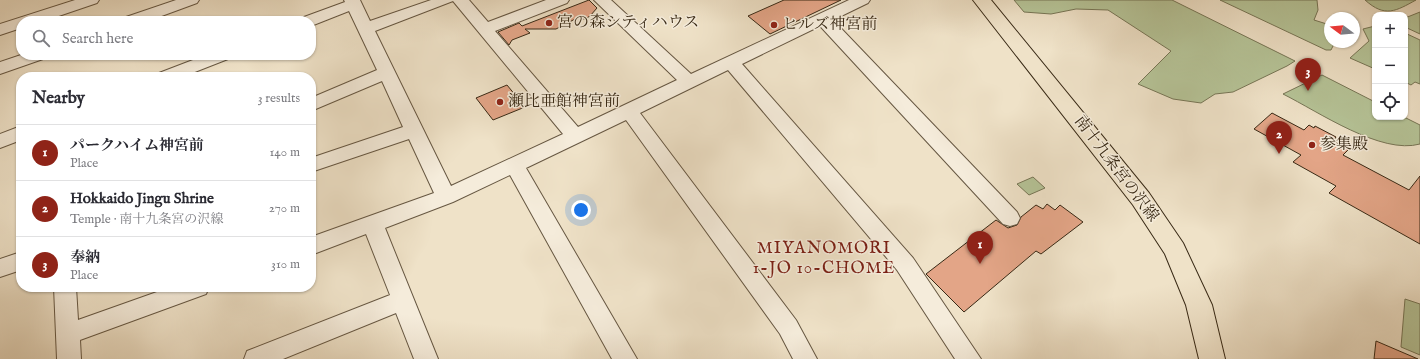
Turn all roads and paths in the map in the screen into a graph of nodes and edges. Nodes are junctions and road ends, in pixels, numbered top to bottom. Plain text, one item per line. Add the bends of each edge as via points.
1 (91, 0) edge
2 (191, 0) edge
3 (446, 0) edge
4 (460, 0) edge
5 (561, 0) edge
6 (602, 0) edge
7 (862, 0) edge
8 (982, 0) edge
9 (353, 2) edge
10 (43, 16) edge
11 (146, 16) edge
12 (316, 18) edge
13 (823, 19) junction
14 (16, 25) edge
15 (366, 29) junction
16 (485, 29) junction
17 (0, 30) edge
18 (23, 60) edge
19 (209, 60) edge
20 (731, 62) junction
21 (0, 68) edge
22 (178, 72) edge
23 (386, 73) junction
24 (689, 82) junction
25 (316, 103) edge
26 (630, 110) junction
27 (414, 130) junction
28 (575, 136) junction
29 (16, 137) edge
30 (0, 141) edge
31 (316, 163) edge
32 (514, 165) junction
33 (446, 197) junction
34 (1010, 218) dead end
35 (373, 224) junction
36 (316, 244) edge
37 (16, 263) edge
38 (0, 268) edge
39 (65, 292) edge
40 (184, 292) edge
41 (403, 300) junction
42 (67, 334) junction
43 (69, 359) edge
44 (256, 359) edge
45 (426, 359) edge
46 (625, 359) edge
47 (805, 359) edge
48 (970, 359) edge
49 (1212, 359) edge

1 - 10 street
2 - 11 street
3 - 15 street
4 - 16 street
5 - 16 street
6 - 24 street
7 - 13 street
8 - 49 main road, 南十九条宮の沢線 via 1141,199 1175,250 1199,305
9 - 12 street
9 - 15 street
13 - 20 street
13 - 34 street
14 - 17 street
15 - 23 street
16 - 28 street
18 - 21 street
19 - 22 street
20 - 24 street
20 - 48 street via 905,264
23 - 25 street
23 - 27 street
24 - 26 street
26 - 28 street
26 - 47 street via 788,327
27 - 31 street
27 - 33 street
28 - 32 street
29 - 30 street
32 - 33 street
32 - 46 street
33 - 35 street
35 - 36 street
35 - 41 street
37 - 38 street
39 - 42 street
40 - 42 street
41 - 44 street
41 - 45 street
42 - 43 street

